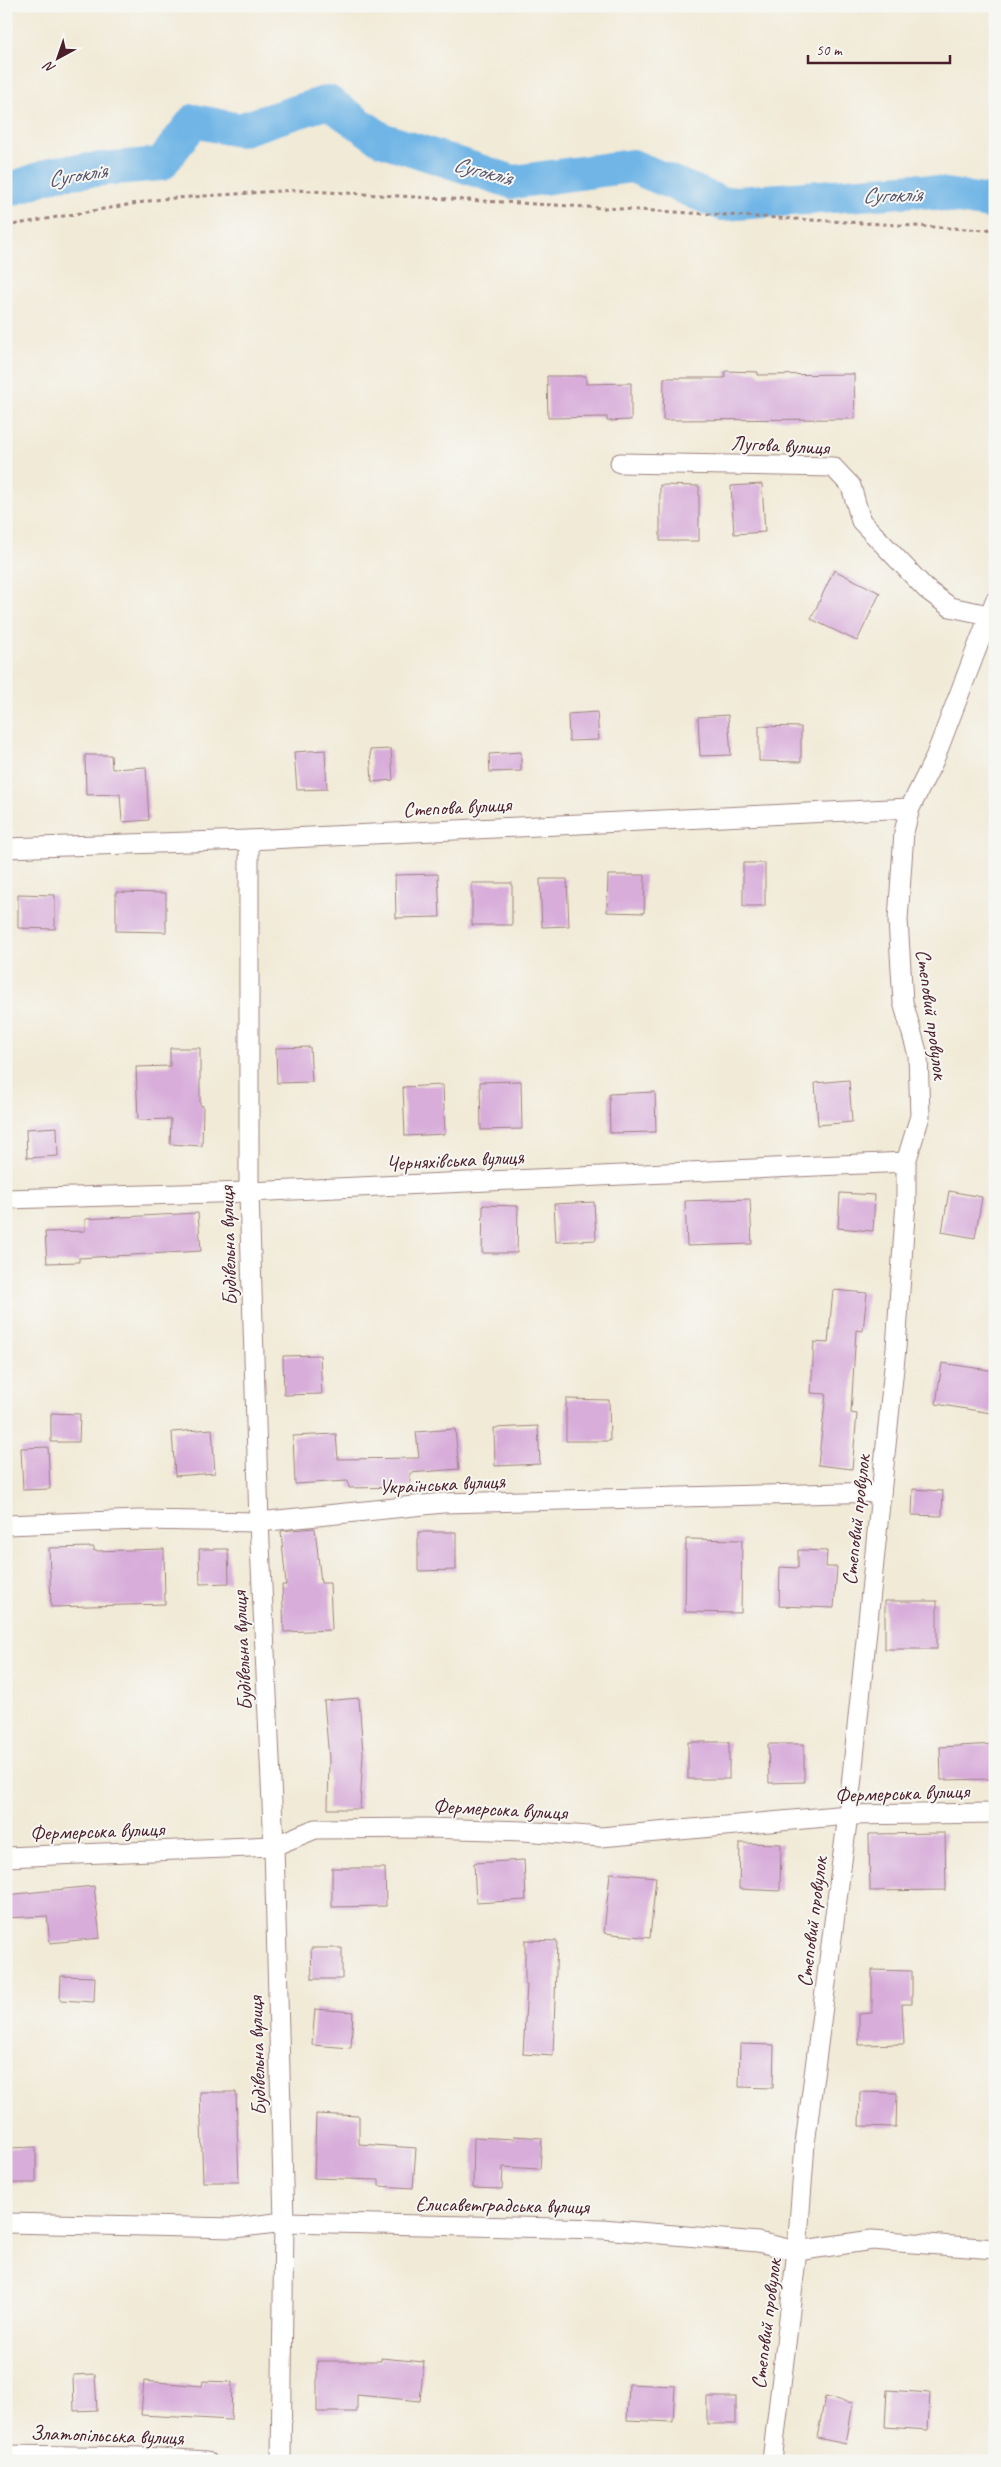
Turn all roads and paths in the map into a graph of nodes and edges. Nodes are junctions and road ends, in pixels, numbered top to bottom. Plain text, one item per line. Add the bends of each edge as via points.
1 (6, 226) edge
2 (995, 228) edge
3 (620, 463) dead end
4 (992, 608) edge
5 (910, 808) junction
6 (249, 840) junction
7 (6, 848) edge
8 (906, 1162) junction
9 (249, 1192) junction
10 (6, 1199) edge
11 (881, 1492) junction
12 (258, 1522) junction
13 (6, 1526) edge
14 (995, 1813) edge
15 (848, 1815) junction
16 (274, 1846) junction
17 (6, 1857) edge
18 (284, 2222) junction
19 (6, 2223) edge
20 (995, 2249) edge
21 (797, 2251) junction
22 (6, 2455) edge
23 (207, 2461) edge
24 (281, 2461) edge
25 (772, 2461) edge

1 - 2 path via 161,199 294,190
3 - 4 street, Лугова вулиця via 833,467 851,486 861,521 926,589 950,607
4 - 5 street, Степовий провулок via 934,760
5 - 6 street, Степова вулиця
5 - 8 street, Степовий провулок via 904,832 898,920 904,1002 918,1055 920,1116
6 - 7 street, Степова вулиця
6 - 9 street, Будівельна вулиця
8 - 9 street, Черняхівська вулиця
8 - 11 street, Степовий провулок via 896,1338
9 - 10 street, Черняхівська вулиця
9 - 12 street, Будівельна вулиця
11 - 12 street, Українська вулиця via 444,1503
11 - 15 street, Степовий провулок
12 - 13 street, Українська вулиця via 140,1520
12 - 16 street, Будівельна вулиця
14 - 15 street, Фермерська вулиця
15 - 16 street, Фермерська вулиця via 601,1837 437,1828 316,1829
15 - 21 street, Степовий провулок via 806,2144
16 - 17 street, Фермерська вулиця
16 - 18 street, Будівельна вулиця
18 - 19 street, Єлисаветградська вулиця via 235,2228
18 - 21 street, Єлисаветградська вулиця via 602,2229 758,2242
18 - 24 street, Будівельна вулиця
20 - 21 street, Єлисаветградська вулиця via 872,2240
21 - 25 street, Степовий провулок
22 - 23 street, Златопільська вулиця

